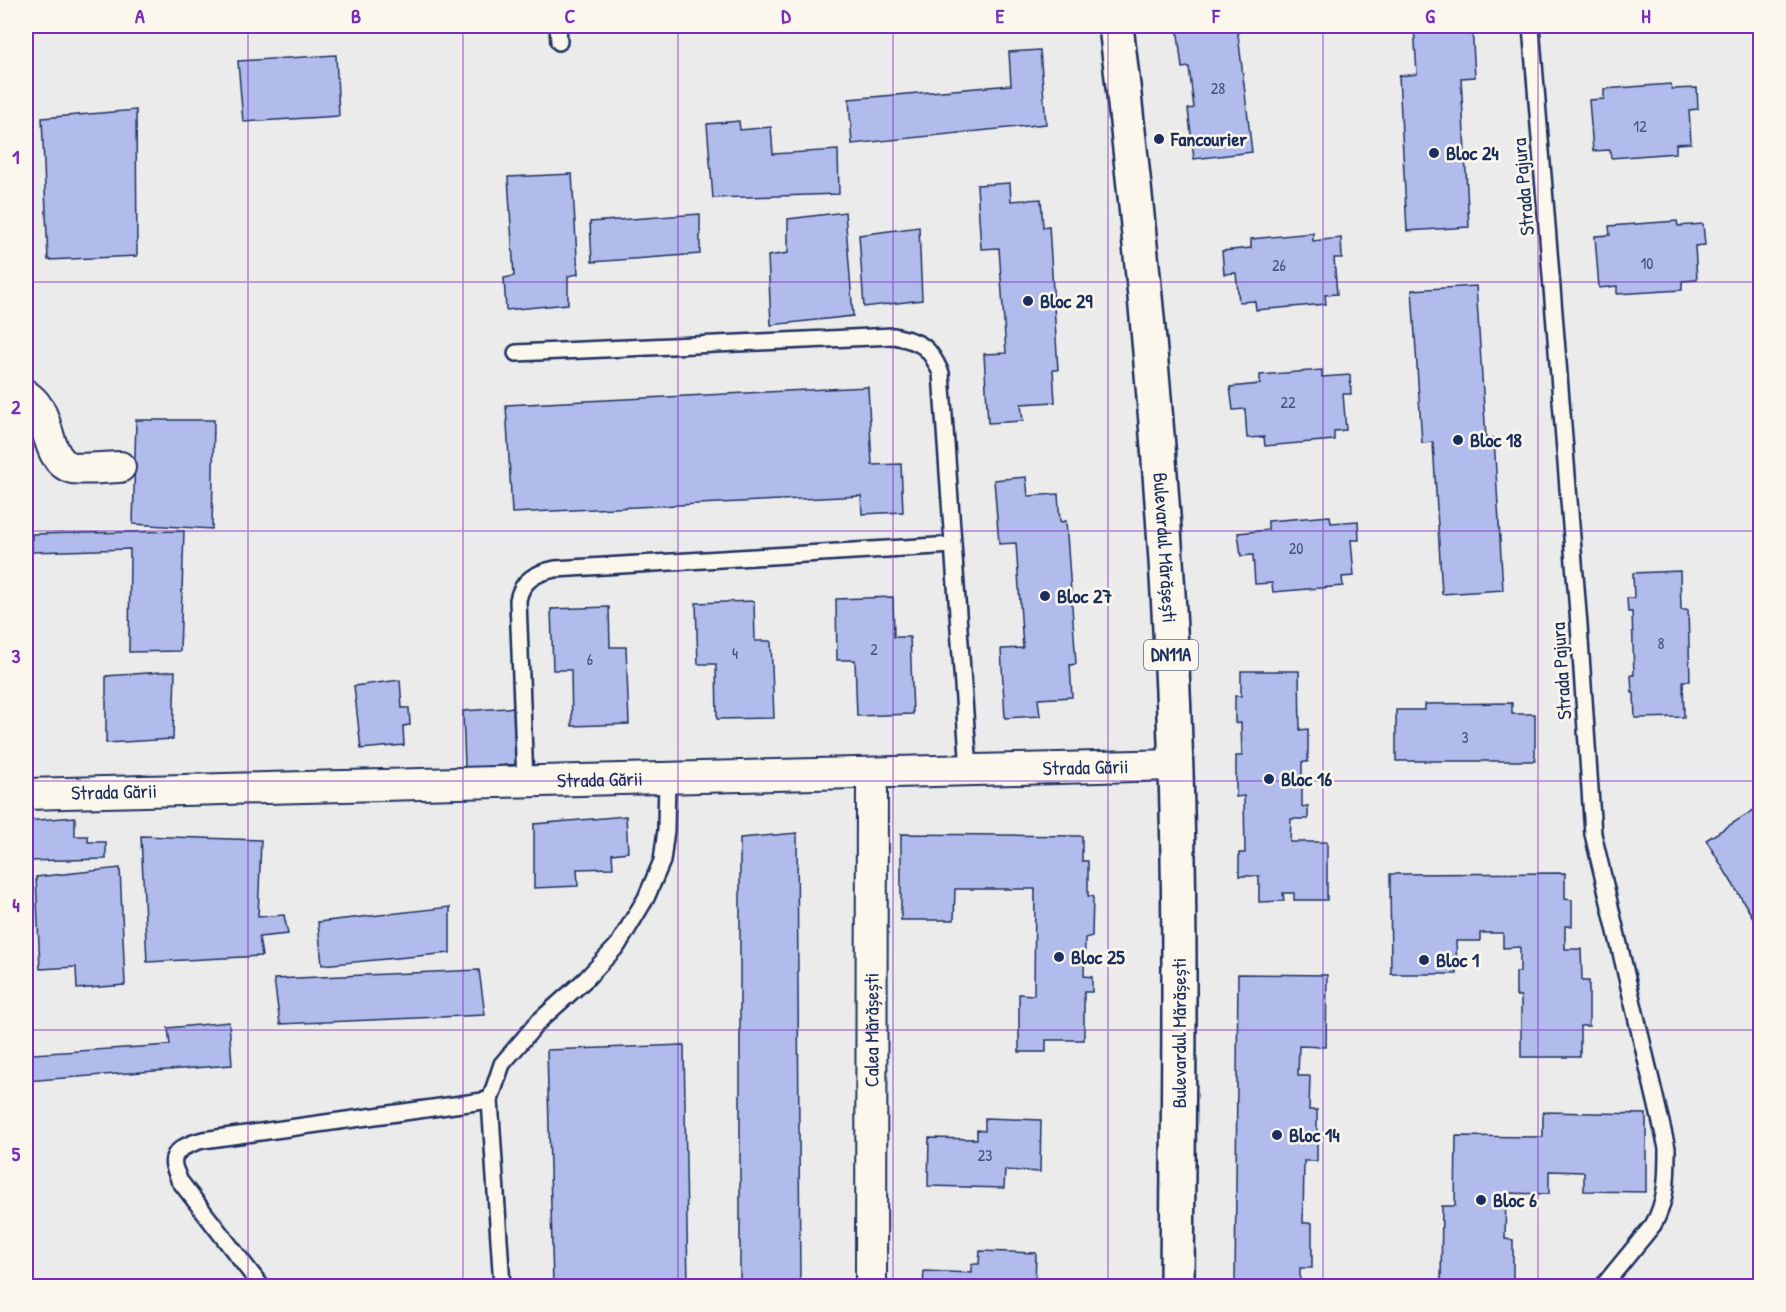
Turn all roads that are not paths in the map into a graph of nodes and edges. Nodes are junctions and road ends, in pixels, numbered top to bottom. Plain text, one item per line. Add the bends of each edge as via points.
1 (558, 26) edge
2 (1116, 26) edge
3 (1531, 26) edge
4 (559, 42) dead end
5 (516, 353) dead end
6 (26, 395) edge
7 (120, 467) dead end
8 (953, 545) junction
9 (1176, 765) junction
10 (969, 770) junction
11 (872, 773) junction
12 (667, 778) junction
13 (525, 782) junction
14 (26, 794) edge
15 (490, 1100) junction
16 (261, 1287) edge
17 (502, 1287) edge
18 (872, 1287) edge
19 (1177, 1287) edge
20 (1603, 1287) edge

1 - 4 lane
2 - 9 main road, Bulevardul Mărășești / DN11A via 1154,404 1168,579
3 - 20 lane, Strada Pajura via 1580,625 1593,834 1667,1148 1666,1188 1659,1215
5 - 8 lane via 894,336 924,345 940,373
6 - 7 street via 37,405 59,459 72,468
8 - 10 lane
8 - 13 lane via 542,572 520,588 518,600
9 - 10 street, Strada Gării
9 - 19 main road, Bulevardul Mărășești / DN11A via 1180,999
10 - 11 street, Strada Gării
11 - 12 street, Strada Gării
11 - 18 street, Calea Mărășești
12 - 13 street, Strada Gării
12 - 15 lane via 662,861 646,898 618,945 539,1021 502,1064
13 - 14 street, Strada Gării
15 - 16 lane via 203,1140 174,1155 179,1180
15 - 17 lane

